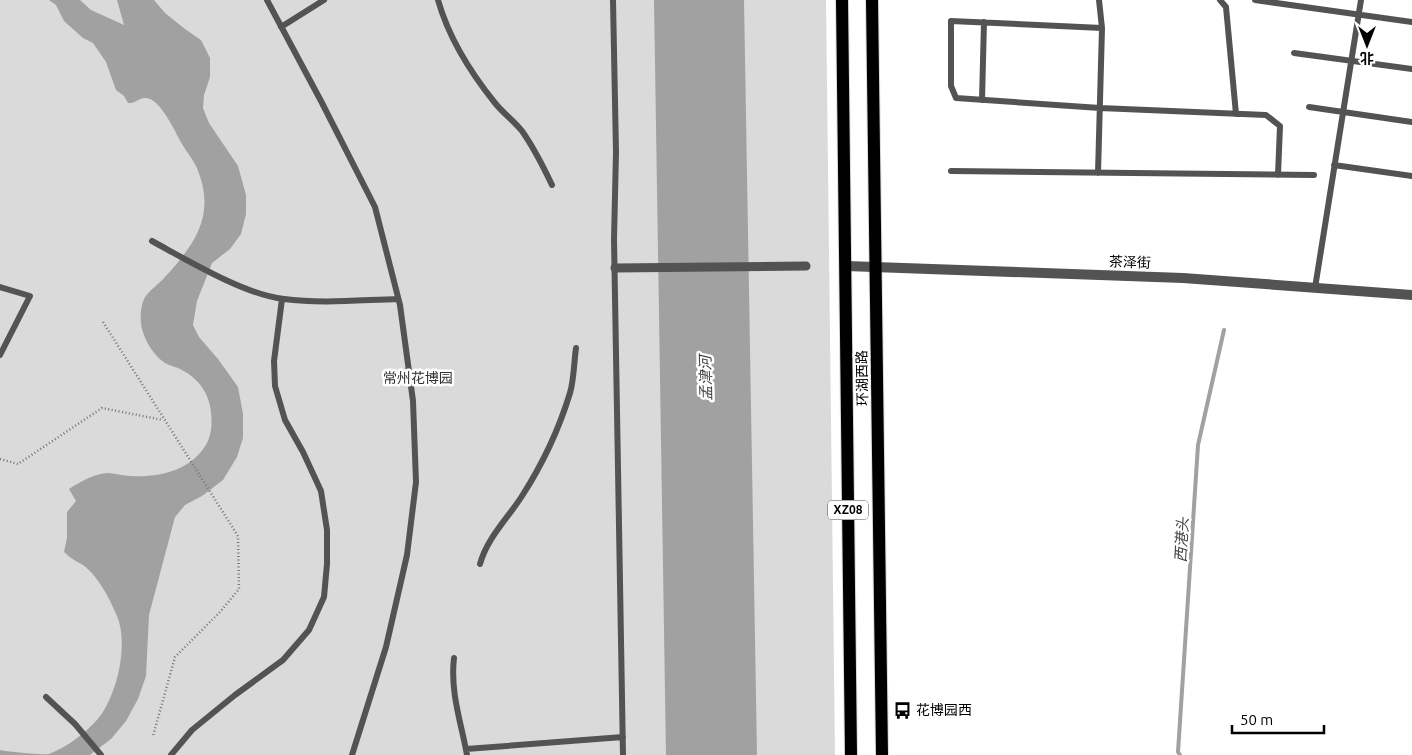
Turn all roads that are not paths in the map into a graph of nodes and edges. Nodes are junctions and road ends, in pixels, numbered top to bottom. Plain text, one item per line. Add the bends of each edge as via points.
1 (267, 0) edge
2 (324, 0) edge
3 (438, 0) edge
4 (613, 0) edge
5 (842, 0) edge
6 (872, 0) edge
7 (1099, 0) edge
8 (1220, 0) edge
9 (1255, 0) edge
10 (1361, 0) edge
11 (1358, 15) junction
12 (984, 22) junction
13 (1412, 22) edge
14 (281, 27) junction
15 (1102, 28) junction
16 (1294, 53) dead end
17 (1351, 61) junction
18 (1412, 69) edge
19 (982, 100) junction
20 (1310, 107) dead end
21 (1100, 108) junction
22 (1343, 112) junction
23 (1236, 114) junction
24 (1412, 122) edge
25 (1334, 165) junction
26 (951, 171) dead end
27 (1098, 173) junction
28 (1278, 175) junction
29 (1314, 175) dead end
30 (1412, 176) edge
31 (552, 185) dead end
32 (152, 241) dead end
33 (806, 266) dead end
34 (846, 266) junction
35 (876, 266) junction
36 (615, 268) junction
37 (0, 287) edge
38 (1315, 288) junction
39 (1412, 295) edge
40 (282, 299) junction
41 (398, 299) junction
42 (576, 348) dead end
43 (0, 355) edge
44 (480, 564) dead end
45 (454, 658) dead end
46 (46, 697) dead end
47 (623, 737) junction
48 (466, 752) edge
49 (102, 755) edge
50 (170, 755) edge
51 (352, 755) edge
52 (623, 755) edge
53 (851, 755) edge
54 (882, 755) edge

1 - 14 lane
2 - 14 lane
3 - 31 lane via 456,48 497,105 521,130
4 - 36 lane
5 - 34 main road, 环湖西路 / XZ08
6 - 35 main road, 环湖西路 / XZ08
7 - 15 lane
8 - 23 lane via 1226,7
9 - 11 lane
10 - 11 lane
11 - 13 lane
11 - 17 lane
12 - 15 lane
12 - 19 lane
12 - 19 lane via 951,20 951,86 956,98
14 - 41 lane via 375,207
15 - 21 lane
16 - 17 lane
17 - 18 lane
17 - 22 lane
19 - 21 lane
20 - 22 lane
21 - 23 lane
21 - 27 lane
22 - 24 lane
22 - 25 lane
23 - 28 lane via 1266,115 1280,126
25 - 30 lane
25 - 38 lane
26 - 27 lane
27 - 28 lane
28 - 29 lane
32 - 40 lane via 224,279
33 - 36 street
34 - 35 street, 茶泽街
34 - 53 main road, 环湖西路 / XZ08
35 - 38 street, 茶泽街 via 1183,278
35 - 54 main road, 环湖西路 / XZ08
36 - 47 lane
37 - 43 lane via 30,296
38 - 39 street, 茶泽街
40 - 41 lane
40 - 50 lane via 274,361 275,386 285,420 321,490 326,530 324,597 309,630 283,660 192,730
41 - 51 lane via 413,401 416,482 407,555 386,647
42 - 44 lane via 570,391 557,431 534,477 490,540
45 - 48 lane via 454,699
46 - 49 lane
47 - 48 lane
47 - 52 lane

